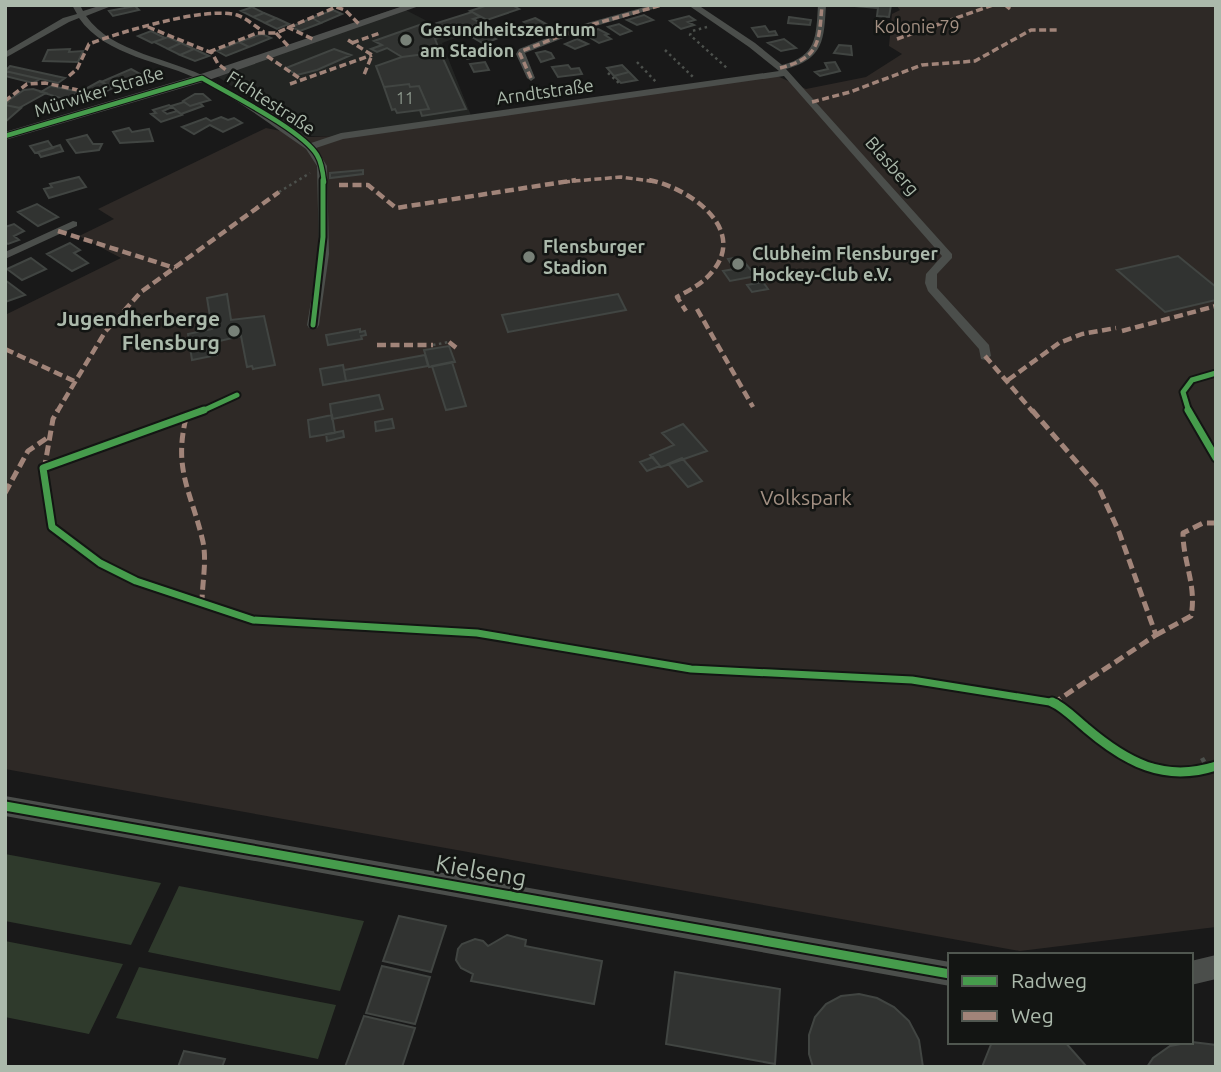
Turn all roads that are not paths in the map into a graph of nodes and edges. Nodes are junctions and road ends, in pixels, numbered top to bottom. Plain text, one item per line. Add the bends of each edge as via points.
1 (110, 5) edge
2 (417, 5) edge
3 (662, 5) edge
4 (692, 5) edge
5 (822, 5) edge
6 (77, 10) edge
7 (5, 56) edge
8 (783, 70) junction
9 (202, 78) junction
10 (531, 78) dead end
11 (5, 136) edge
12 (310, 147) junction
13 (73, 224) dead end
14 (5, 256) edge
15 (313, 325) dead end
16 (985, 356) dead end
17 (5, 806) edge
18 (1216, 967) edge
19 (1193, 973) edge
20 (948, 974) edge

1 - 6 street
2 - 9 main road, Mürwiker Straße
3 - 10 street via 583,27 522,51
4 - 8 street
5 - 8 street via 815,52 800,65
6 - 7 street
6 - 9 street, Fichtestraße via 88,26 107,37 153,61
8 - 12 street, Arndtstraße via 740,80 341,136
8 - 16 street, Blasberg via 948,256 928,280 985,348
9 - 11 main road, Mürwiker Straße
9 - 12 street, Fichtestraße
12 - 15 street, Fichtestraße via 322,166 324,254
13 - 14 street
17 - 20 street, Kielseng
18 - 19 street

